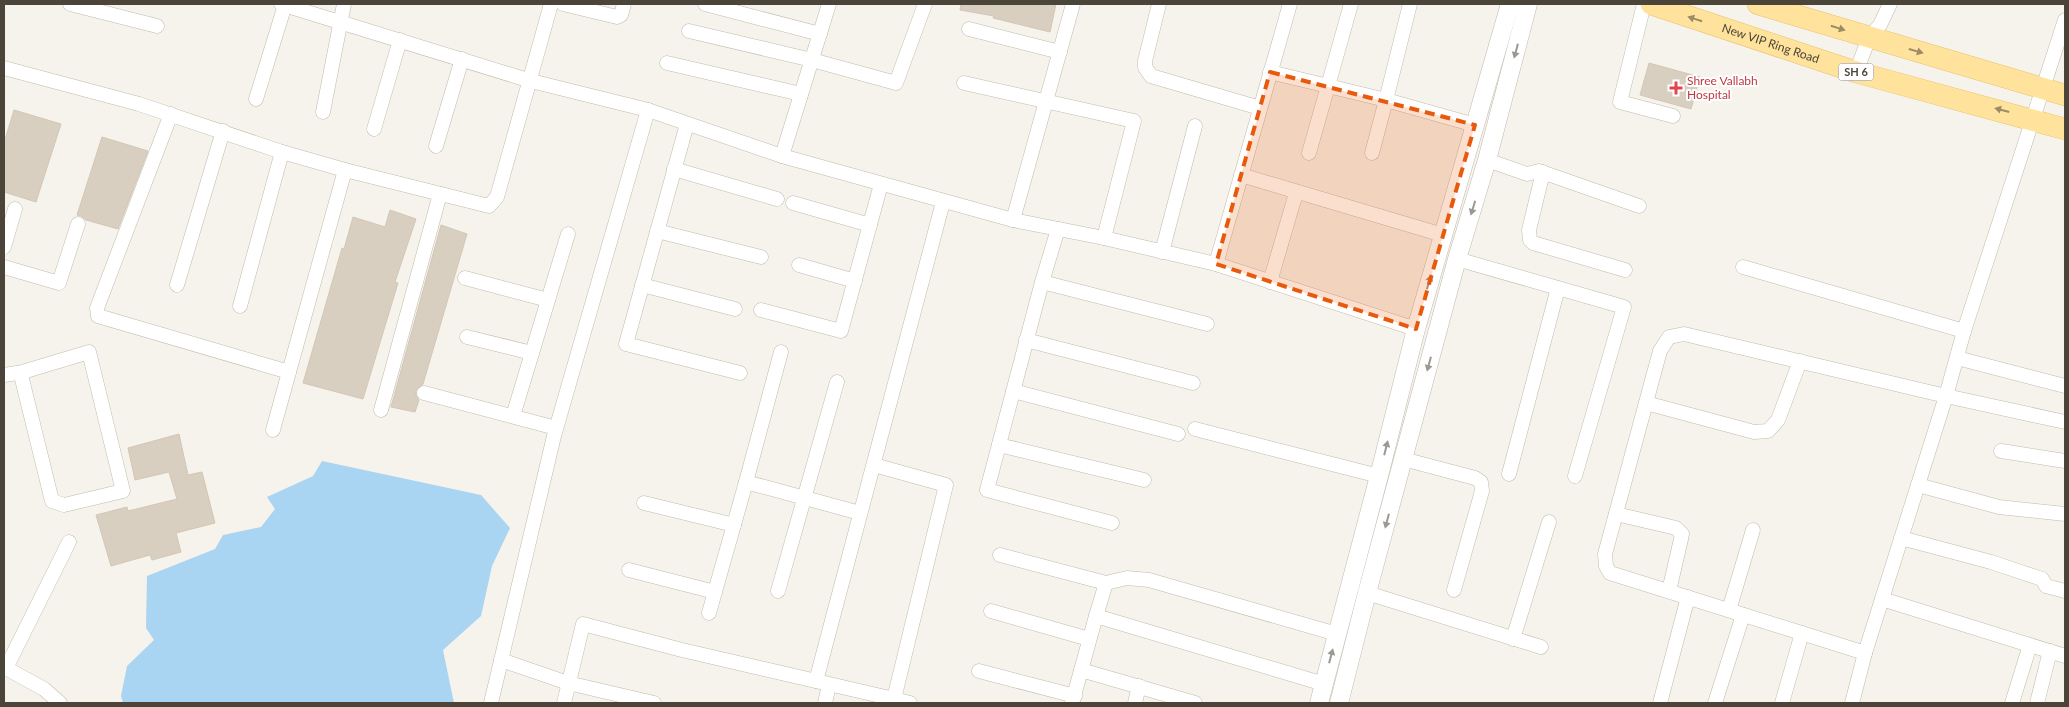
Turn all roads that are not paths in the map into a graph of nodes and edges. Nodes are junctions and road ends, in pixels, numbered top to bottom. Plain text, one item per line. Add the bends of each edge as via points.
1 (74, 4) edge
2 (283, 4) edge
3 (344, 4) edge
4 (551, 4) edge
5 (562, 4) edge
6 (624, 4) edge
7 (706, 4) edge
8 (829, 4) edge
9 (925, 4) edge
10 (1073, 4) edge
11 (1159, 4) edge
12 (1290, 4) edge
13 (1351, 4) edge
14 (1410, 4) edge
15 (1510, 4) edge
16 (1528, 4) edge
17 (1644, 4) edge
18 (1651, 4) edge
19 (1758, 4) edge
20 (1890, 4) edge
21 (1804, 10) edge
22 (2065, 20) edge
23 (339, 22) junction
24 (157, 26) dead end
25 (969, 29) dead end
26 (689, 31) dead end
27 (820, 34) junction
28 (1869, 38) junction
29 (400, 40) junction
30 (1060, 52) junction
31 (462, 59) junction
32 (812, 60) junction
33 (667, 62) dead end
34 (4, 68) edge
35 (1270, 72) junction
36 (1856, 72) junction
37 (531, 80) junction
38 (964, 83) dead end
39 (1328, 86) junction
40 (2043, 89) junction
41 (801, 94) junction
42 (2065, 95) edge
43 (256, 99) dead end
44 (1386, 100) junction
45 (1046, 101) junction
46 (1260, 108) junction
47 (648, 110) junction
48 (323, 112) dead end
49 (171, 114) junction
50 (1673, 116) dead end
51 (2033, 118) junction
52 (687, 124) junction
53 (1475, 125) junction
54 (1195, 126) dead end
55 (2065, 128) edge
56 (374, 129) dead end
57 (223, 131) junction
58 (436, 146) dead end
59 (282, 152) junction
60 (1309, 153) dead end
61 (1372, 153) dead end
62 (782, 156) junction
63 (1487, 160) junction
64 (674, 169) junction
65 (346, 170) junction
66 (1543, 172) junction
67 (1241, 175) junction
68 (880, 184) junction
69 (1296, 193) junction
70 (440, 194) junction
71 (776, 199) dead end
72 (943, 202) junction
73 (793, 203) dead end
74 (1639, 206) dead end
75 (16, 209) dead end
76 (1013, 220) junction
77 (78, 224) dead end
78 (870, 225) junction
79 (1058, 228) junction
80 (657, 231) junction
81 (568, 234) dead end
82 (1443, 235) junction
83 (1104, 238) junction
84 (4, 247) edge
85 (1162, 252) junction
86 (761, 257) dead end
87 (1457, 259) junction
88 (1216, 264) junction
89 (799, 265) dead end
90 (4, 267) edge
91 (1743, 267) dead end
92 (1625, 270) dead end
93 (465, 278) dead end
94 (855, 281) junction
95 (1042, 282) junction
96 (1270, 282) junction
97 (642, 285) junction
98 (177, 286) dead end
99 (1558, 288) junction
100 (548, 300) junction
101 (240, 306) dead end
102 (735, 309) dead end
103 (761, 310) dead end
104 (1207, 324) dead end
105 (1416, 329) junction
106 (1964, 331) junction
107 (467, 337) dead end
108 (1026, 340) junction
109 (781, 352) dead end
110 (532, 353) junction
111 (1957, 358) junction
112 (1800, 361) junction
113 (289, 372) junction
114 (19, 373) junction
115 (740, 373) dead end
116 (4, 375) edge
117 (837, 382) dead end
118 (1193, 383) dead end
119 (2065, 386) edge
120 (1013, 391) junction
121 (424, 393) dead end
122 (1946, 396) junction
123 (1646, 403) junction
124 (381, 410) dead end
125 (513, 416) junction
126 (2065, 422) edge
127 (556, 428) junction
128 (1195, 429) dead end
129 (273, 430) dead end
130 (1178, 434) dead end
131 (999, 445) junction
132 (2001, 451) dead end
133 (1403, 459) junction
134 (2065, 461) edge
135 (874, 465) junction
136 (1508, 474) dead end
137 (1379, 476) junction
138 (1575, 476) dead end
139 (1144, 480) dead end
140 (746, 482) junction
141 (1918, 486) junction
142 (804, 498) junction
143 (644, 503) dead end
144 (860, 513) junction
145 (1616, 514) junction
146 (2065, 514) edge
147 (1549, 522) dead end
148 (1112, 523) dead end
149 (734, 525) junction
150 (1753, 530) dead end
151 (1901, 538) junction
152 (70, 542) dead end
153 (1000, 555) dead end
154 (629, 570) dead end
155 (1106, 583) junction
156 (1454, 590) dead end
157 (778, 591) dead end
158 (1669, 591) junction
159 (2065, 591) edge
160 (715, 592) junction
161 (1367, 593) junction
162 (1688, 597) junction
163 (1882, 599) junction
164 (1729, 610) junction
165 (991, 611) dead end
166 (709, 614) dead end
167 (1743, 614) junction
168 (1096, 616) junction
169 (1802, 633) junction
170 (1337, 634) junction
171 (1089, 639) junction
172 (1513, 639) junction
173 (2030, 645) junction
174 (1541, 647) dead end
175 (2050, 651) junction
176 (1865, 653) junction
177 (2065, 656) edge
178 (501, 660) junction
179 (5, 668) edge
180 (1081, 670) junction
181 (979, 671) dead end
182 (568, 683) junction
183 (823, 683) junction
184 (1324, 684) junction
185 (1139, 686) junction
186 (894, 699) junction
187 (1073, 699) edge
188 (629, 700) edge
189 (60, 703) edge
190 (491, 703) edge
191 (564, 703) edge
192 (654, 703) edge
193 (825, 703) edge
194 (910, 703) edge
195 (1135, 703) edge
196 (1195, 703) edge
197 (1319, 703) edge
198 (1339, 703) edge
199 (1660, 703) edge
200 (1715, 703) edge
201 (1782, 703) edge
202 (1852, 703) edge
203 (2012, 703) edge
204 (2037, 703) edge

1 - 24 street
2 - 23 street
2 - 43 street
3 - 23 street
4 - 37 street
5 - 6 street via 617,17 621,15
7 - 27 street
8 - 27 street
9 - 32 street via 896,83
10 - 30 street
11 - 46 street via 1145,61 1151,76
12 - 35 street
13 - 39 street
14 - 44 street
15 - 53 street
16 -> 63 street
17 - 50 street via 1620,102
36 -> 18 main road, New VIP Ring Road / SH 6
19 - 21 main road
20 - 28 street via 1880,25
21 -> 28 main road
22 - 40 street
23 - 29 street
23 - 48 street
25 - 30 street
26 - 32 street
27 - 32 street
28 - 36 street
28 -> 40 main road
29 - 31 street
29 - 56 street
30 - 45 street
31 - 37 street
31 - 58 street
32 - 41 street
33 - 41 street
34 - 49 street
35 - 39 street
35 - 46 street
51 -> 36 main road, New VIP Ring Road / SH 6
37 - 47 street
37 - 70 street via 497,197 488,206
38 - 45 street
39 - 44 street
39 - 60 street
40 - 42 main road
40 - 51 street
41 - 62 street
44 - 53 street
44 - 61 street
45 - 76 street
45 - 83 street via 1134,121
46 - 67 street
47 - 52 street
47 - 127 street
49 - 57 street
49 - 113 street via 98,316
51 - 55 main road, New VIP Ring Road / SH 6
51 - 106 street
52 - 62 street
52 - 64 street
53 - 82 street
54 - 85 street
57 - 59 street
57 - 98 street
59 - 65 street
59 - 101 street
62 - 68 street
63 - 66 street via 1527,174
63 -> 87 street
64 - 71 street
64 - 80 street
65 - 70 street
65 - 113 street
66 - 74 street
66 - 92 street via 1529,230 1530,240
67 - 69 street
67 - 88 street
68 - 72 street
68 - 78 street
69 - 82 street
69 - 96 street
70 - 124 street
72 - 76 street
72 - 135 street
73 - 78 street
75 - 84 street
76 - 79 street
77 - 90 street via 59,283
78 - 94 street
79 - 83 street
79 - 95 street
80 - 86 street
80 - 97 street
81 - 100 street
105 -> 82 street
83 - 85 street
85 - 88 street
87 - 99 street
87 -> 133 street
88 - 96 street
89 - 94 street
91 - 106 street
93 - 100 street
94 - 103 street via 841,332
95 - 104 street
95 - 108 street
96 - 105 street
97 - 102 street
97 - 115 street via 626,344
99 - 136 street
99 - 138 street via 1624,307
100 - 110 street
137 -> 105 street
106 - 111 street
107 - 110 street
108 - 118 street
108 - 120 street
109 - 140 street
110 - 125 street
111 - 119 street
111 - 122 street
112 - 122 street
112 - 123 street via 1778,420 1768,431 1754,432
112 - 123 street via 1677,334 1669,337 1660,351
113 - 129 street
114 - 114 street via 52,501 64,505 122,491 89,352
114 - 116 street
117 - 142 street
120 - 130 street
120 - 131 street
121 - 125 street
122 - 126 street
122 - 141 street
123 - 145 street
125 - 127 street
127 - 178 street
128 - 137 street
131 - 139 street
131 - 148 street via 987,490
132 - 134 street
133 - 156 street via 1481,482 1482,491
133 -> 161 street
135 - 144 street
135 - 186 street via 946,485
137 - 170 street
140 - 142 street
140 - 149 street
141 - 146 street via 1999,507
141 - 151 street
142 - 144 street
142 - 157 street
143 - 149 street
144 - 183 street
145 - 158 street via 1605,554 1610,573
145 - 158 street via 1680,531 1682,539
147 - 172 street
149 - 160 street
150 - 164 street
151 - 159 street via 1990,562 2042,579 2046,586
151 - 163 street
152 - 179 street
153 - 155 street
154 - 160 street
155 - 168 street
155 - 170 street via 1127,578 1150,580
158 - 162 street
160 - 166 street
161 - 172 street
161 - 198 street
162 - 164 street
162 - 199 street
163 - 173 street
163 - 176 street
164 - 167 street
165 - 171 street
167 - 169 street
167 - 200 street
168 - 171 street
168 - 184 street
169 - 176 street
169 - 201 street
184 -> 170 street
171 - 180 street
172 - 174 street
173 - 175 street
173 - 203 street
175 - 177 street
175 - 204 street
176 - 202 street
178 - 182 street
178 - 190 street
179 - 189 street via 44,689
180 - 185 street
180 - 187 street
181 - 187 street
182 - 183 street via 583,624
182 - 188 street
182 - 191 street
183 - 186 street
183 - 193 street
184 - 197 street
185 - 195 street
185 - 196 street
186 - 194 street
188 - 192 street

